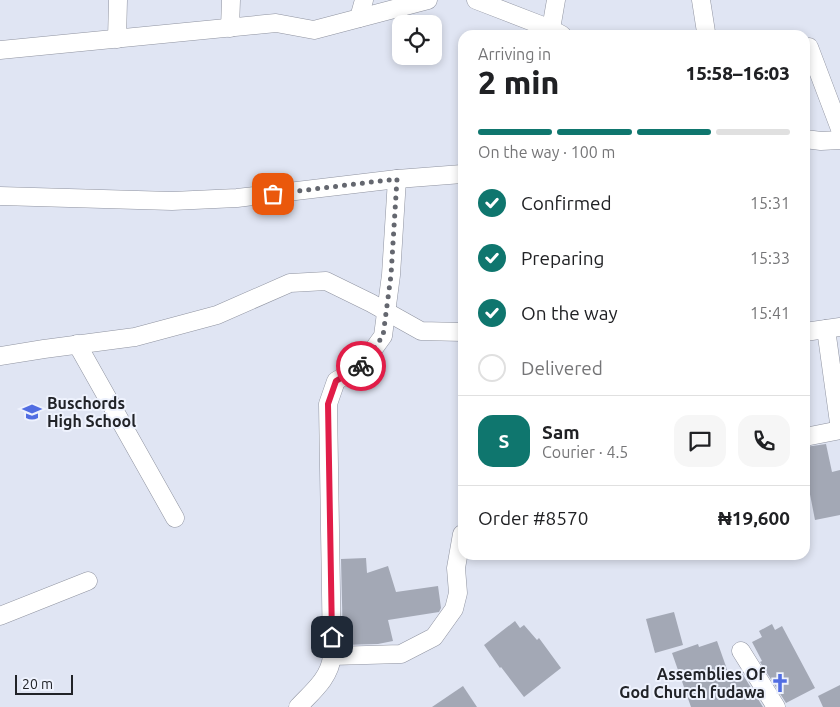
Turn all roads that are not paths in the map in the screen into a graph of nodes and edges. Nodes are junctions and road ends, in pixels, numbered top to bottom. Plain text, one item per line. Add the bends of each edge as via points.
1 (118, 0) edge
2 (230, 0) edge
3 (364, 0) edge
4 (428, 0) edge
5 (476, 0) edge
6 (556, 0) edge
7 (701, 1) edge
8 (359, 18) junction
9 (230, 28) junction
10 (547, 30) edge
11 (554, 30) edge
12 (706, 30) edge
13 (117, 39) junction
14 (0, 50) edge
15 (810, 50) edge
16 (840, 129) edge
17 (810, 140) edge
18 (840, 140) edge
19 (458, 174) edge
20 (397, 179) junction
21 (0, 196) edge
22 (386, 312) junction
23 (833, 328) edge
24 (810, 331) edge
25 (458, 332) edge
26 (77, 344) junction
27 (0, 356) edge
28 (840, 430) edge
29 (810, 436) edge
30 (175, 518) dead end
31 (458, 557) edge
32 (88, 581) dead end
33 (0, 616) edge
34 (741, 651) dead end
35 (332, 656) junction
36 (298, 707) edge
37 (776, 707) edge

1 - 13 street
2 - 9 street
3 - 8 street
4 - 8 street
5 - 10 street
6 - 11 street
7 - 12 street
8 - 9 street via 314,30 276,24
9 - 13 street
13 - 14 street
15 - 16 street
17 - 18 street
19 - 20 street
20 - 21 street via 237,198 172,201
20 - 22 street
22 - 25 street via 421,330
22 - 26 street via 326,281 290,283 218,315 135,336
22 - 35 street via 383,336 362,365 336,381 328,404
23 - 24 street
23 - 28 street
26 - 27 street
26 - 30 street
28 - 29 street
31 - 35 street via 458,593 454,610 434,637 401,654
32 - 33 street
34 - 37 street
35 - 36 street via 331,666 321,682

